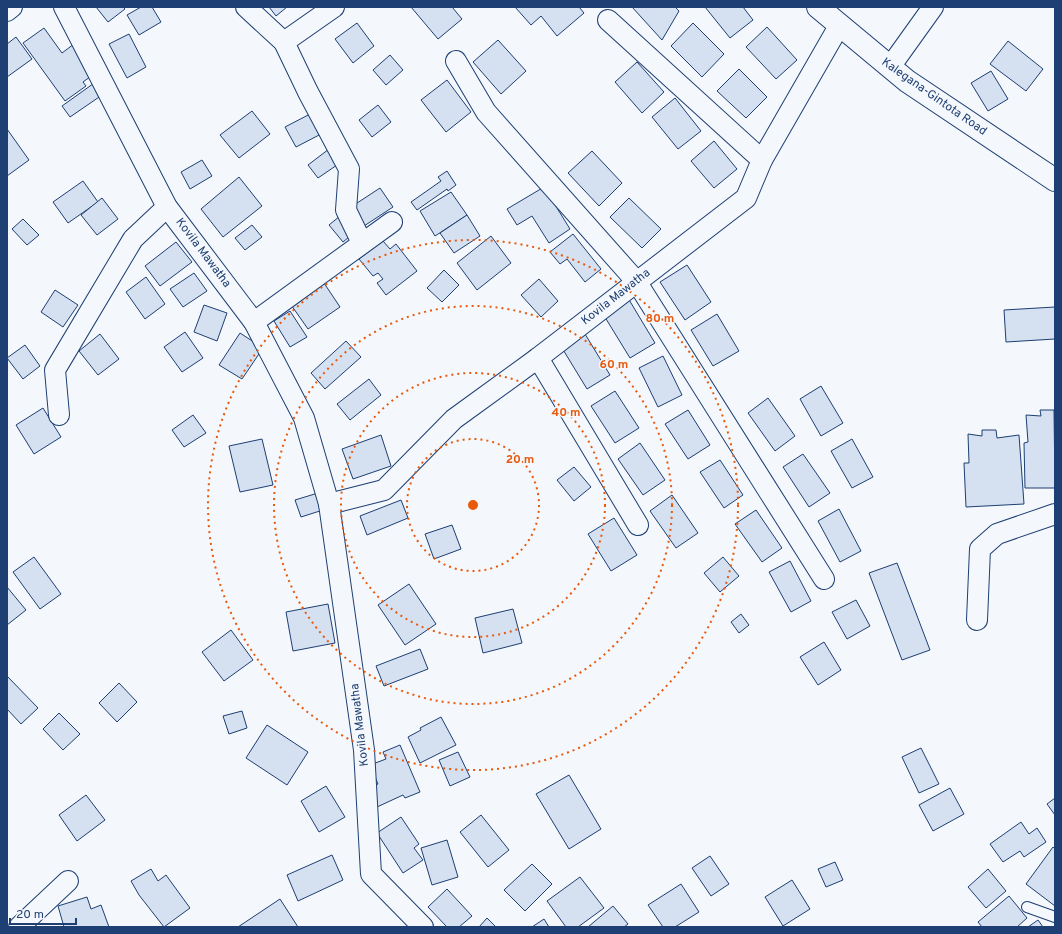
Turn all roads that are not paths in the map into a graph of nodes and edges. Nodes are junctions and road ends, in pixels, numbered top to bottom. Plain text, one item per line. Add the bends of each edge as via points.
1 (12, 7) edge
2 (64, 7) edge
3 (246, 7) edge
4 (334, 7) edge
5 (818, 7) edge
6 (933, 7) edge
7 (7, 10) edge
8 (608, 20) dead end
9 (839, 26) junction
10 (284, 42) junction
11 (456, 61) dead end
12 (890, 67) junction
13 (762, 160) junction
14 (1055, 180) edge
15 (167, 206) junction
16 (392, 222) dead end
17 (362, 244) junction
18 (636, 281) junction
19 (254, 322) junction
20 (538, 358) junction
21 (59, 415) dead end
22 (329, 504) junction
23 (1055, 514) edge
24 (638, 525) dead end
25 (824, 579) dead end
26 (977, 620) dead end
27 (68, 881) dead end
28 (1027, 907) dead end
29 (1055, 918) edge
30 (19, 927) edge
31 (424, 927) edge

1 - 7 street
2 - 15 street, Kovila Mawatha
3 - 10 street
4 - 10 street
5 - 9 main road, Kalegana-Gintota Road
6 - 12 street
8 - 13 street
9 - 12 main road, Kalegana-Gintota Road
9 - 13 street, Kovila Mawatha
10 - 17 street via 349,169 346,210
11 - 18 street via 486,112
12 - 14 main road, Kalegana-Gintota Road
13 - 18 street, Kovila Mawatha via 746,198
15 - 19 street, Kovila Mawatha
15 - 21 street via 133,239 55,370
16 - 17 street
17 - 19 street
18 - 20 street, Kovila Mawatha
18 - 25 street
19 - 22 street, Kovila Mawatha via 304,418
20 - 22 street, Kovila Mawatha via 454,419 384,490
20 - 24 street
22 - 31 street, Kovila Mawatha via 364,750 371,874
23 - 26 street via 997,534 980,549
27 - 30 street
28 - 29 lane

